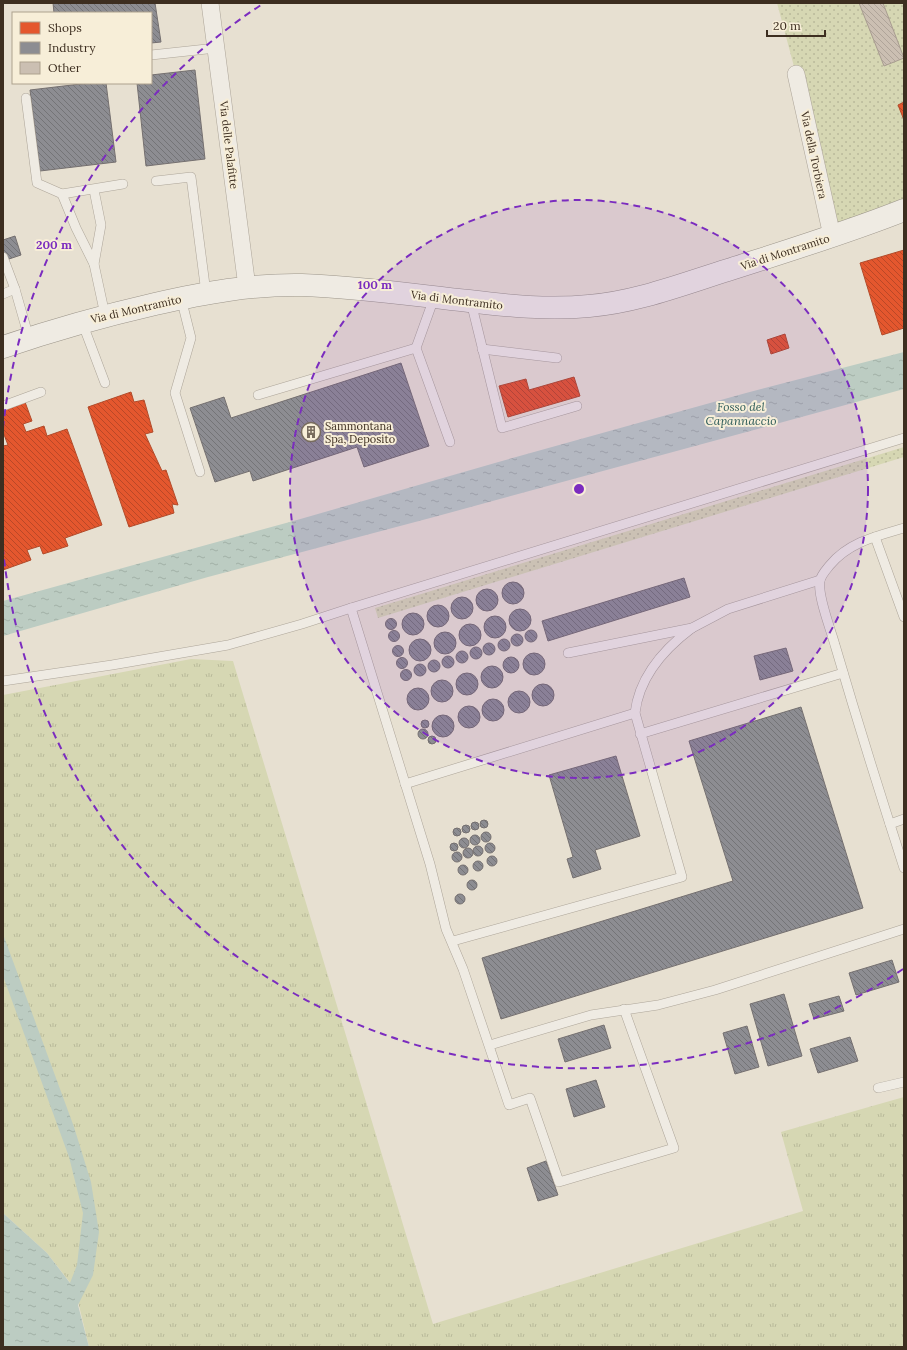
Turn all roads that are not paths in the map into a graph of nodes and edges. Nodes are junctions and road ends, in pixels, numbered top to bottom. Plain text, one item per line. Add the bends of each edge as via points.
1 (210, 3) edge
2 (216, 48) junction
3 (152, 55) edge
4 (796, 74) dead end
5 (26, 98) dead end
6 (156, 181) dead end
7 (123, 184) dead end
8 (94, 190) junction
9 (62, 194) junction
10 (904, 210) edge
11 (832, 236) junction
12 (3, 257) edge
13 (94, 264) junction
14 (247, 287) junction
15 (15, 289) junction
16 (206, 293) junction
17 (3, 294) edge
18 (181, 298) junction
19 (434, 298) junction
20 (470, 302) junction
21 (105, 315) junction
22 (82, 322) junction
23 (30, 338) junction
24 (3, 347) edge
25 (416, 348) junction
26 (482, 349) junction
27 (557, 358) dead end
28 (105, 383) dead end
29 (41, 392) dead end
30 (258, 395) dead end
31 (3, 406) edge
32 (577, 406) dead end
33 (904, 438) edge
34 (450, 442) dead end
35 (200, 472) dead end
36 (904, 528) edge
37 (875, 537) junction
38 (820, 580) junction
39 (351, 608) junction
40 (904, 617) edge
41 (692, 628) junction
42 (568, 653) dead end
43 (843, 673) junction
44 (3, 681) edge
45 (635, 714) junction
46 (640, 734) junction
47 (405, 784) junction
48 (904, 819) edge
49 (890, 824) junction
50 (904, 868) edge
51 (904, 929) edge
52 (453, 942) junction
53 (624, 1010) junction
54 (490, 1045) junction
55 (904, 1082) edge
56 (878, 1088) dead end

1 - 2 street, Via delle Palafitte
2 - 3 lane
2 - 14 street, Via delle Palafitte
4 - 11 street, Via della Torbiera
5 - 9 lane via 37,183
6 - 16 lane via 191,177
7 - 8 lane
8 - 9 lane
8 - 13 lane via 101,225
9 - 13 lane
10 - 11 main road, Via di Montramito
11 - 20 main road, Via di Montramito via 641,298 589,306 550,308
12 - 15 lane
13 - 21 lane
14 - 16 main road, Via di Montramito
14 - 19 main road, Via di Montramito via 302,285 363,288
15 - 17 lane
15 - 23 lane
16 - 18 main road, Via di Montramito
18 - 21 main road, Via di Montramito
18 - 35 lane via 191,338 175,393
19 - 20 main road, Via di Montramito
19 - 25 lane
20 - 26 lane
21 - 22 main road, Via di Montramito
22 - 23 main road, Via di Montramito
22 - 28 lane
23 - 24 main road, Via di Montramito
25 - 30 lane
25 - 34 lane
26 - 27 lane
26 - 32 lane via 502,428
29 - 31 lane
33 - 39 lane
36 - 37 lane
37 - 38 lane via 860,542 842,553
37 - 40 lane
38 - 41 lane via 728,609
38 - 43 lane via 822,601
39 - 44 lane via 228,645
39 - 47 lane
41 - 42 lane
41 - 45 lane via 670,647 651,670 638,695
43 - 46 lane
43 - 49 lane
45 - 46 lane
45 - 47 lane
46 - 52 lane via 682,877
47 - 52 lane via 430,864 446,929
48 - 49 lane
49 - 50 lane
51 - 53 lane via 715,990 658,1005
52 - 54 lane
53 - 54 lane via 591,1015
53 - 54 lane via 674,1148 559,1182 530,1098 509,1105
55 - 56 lane

